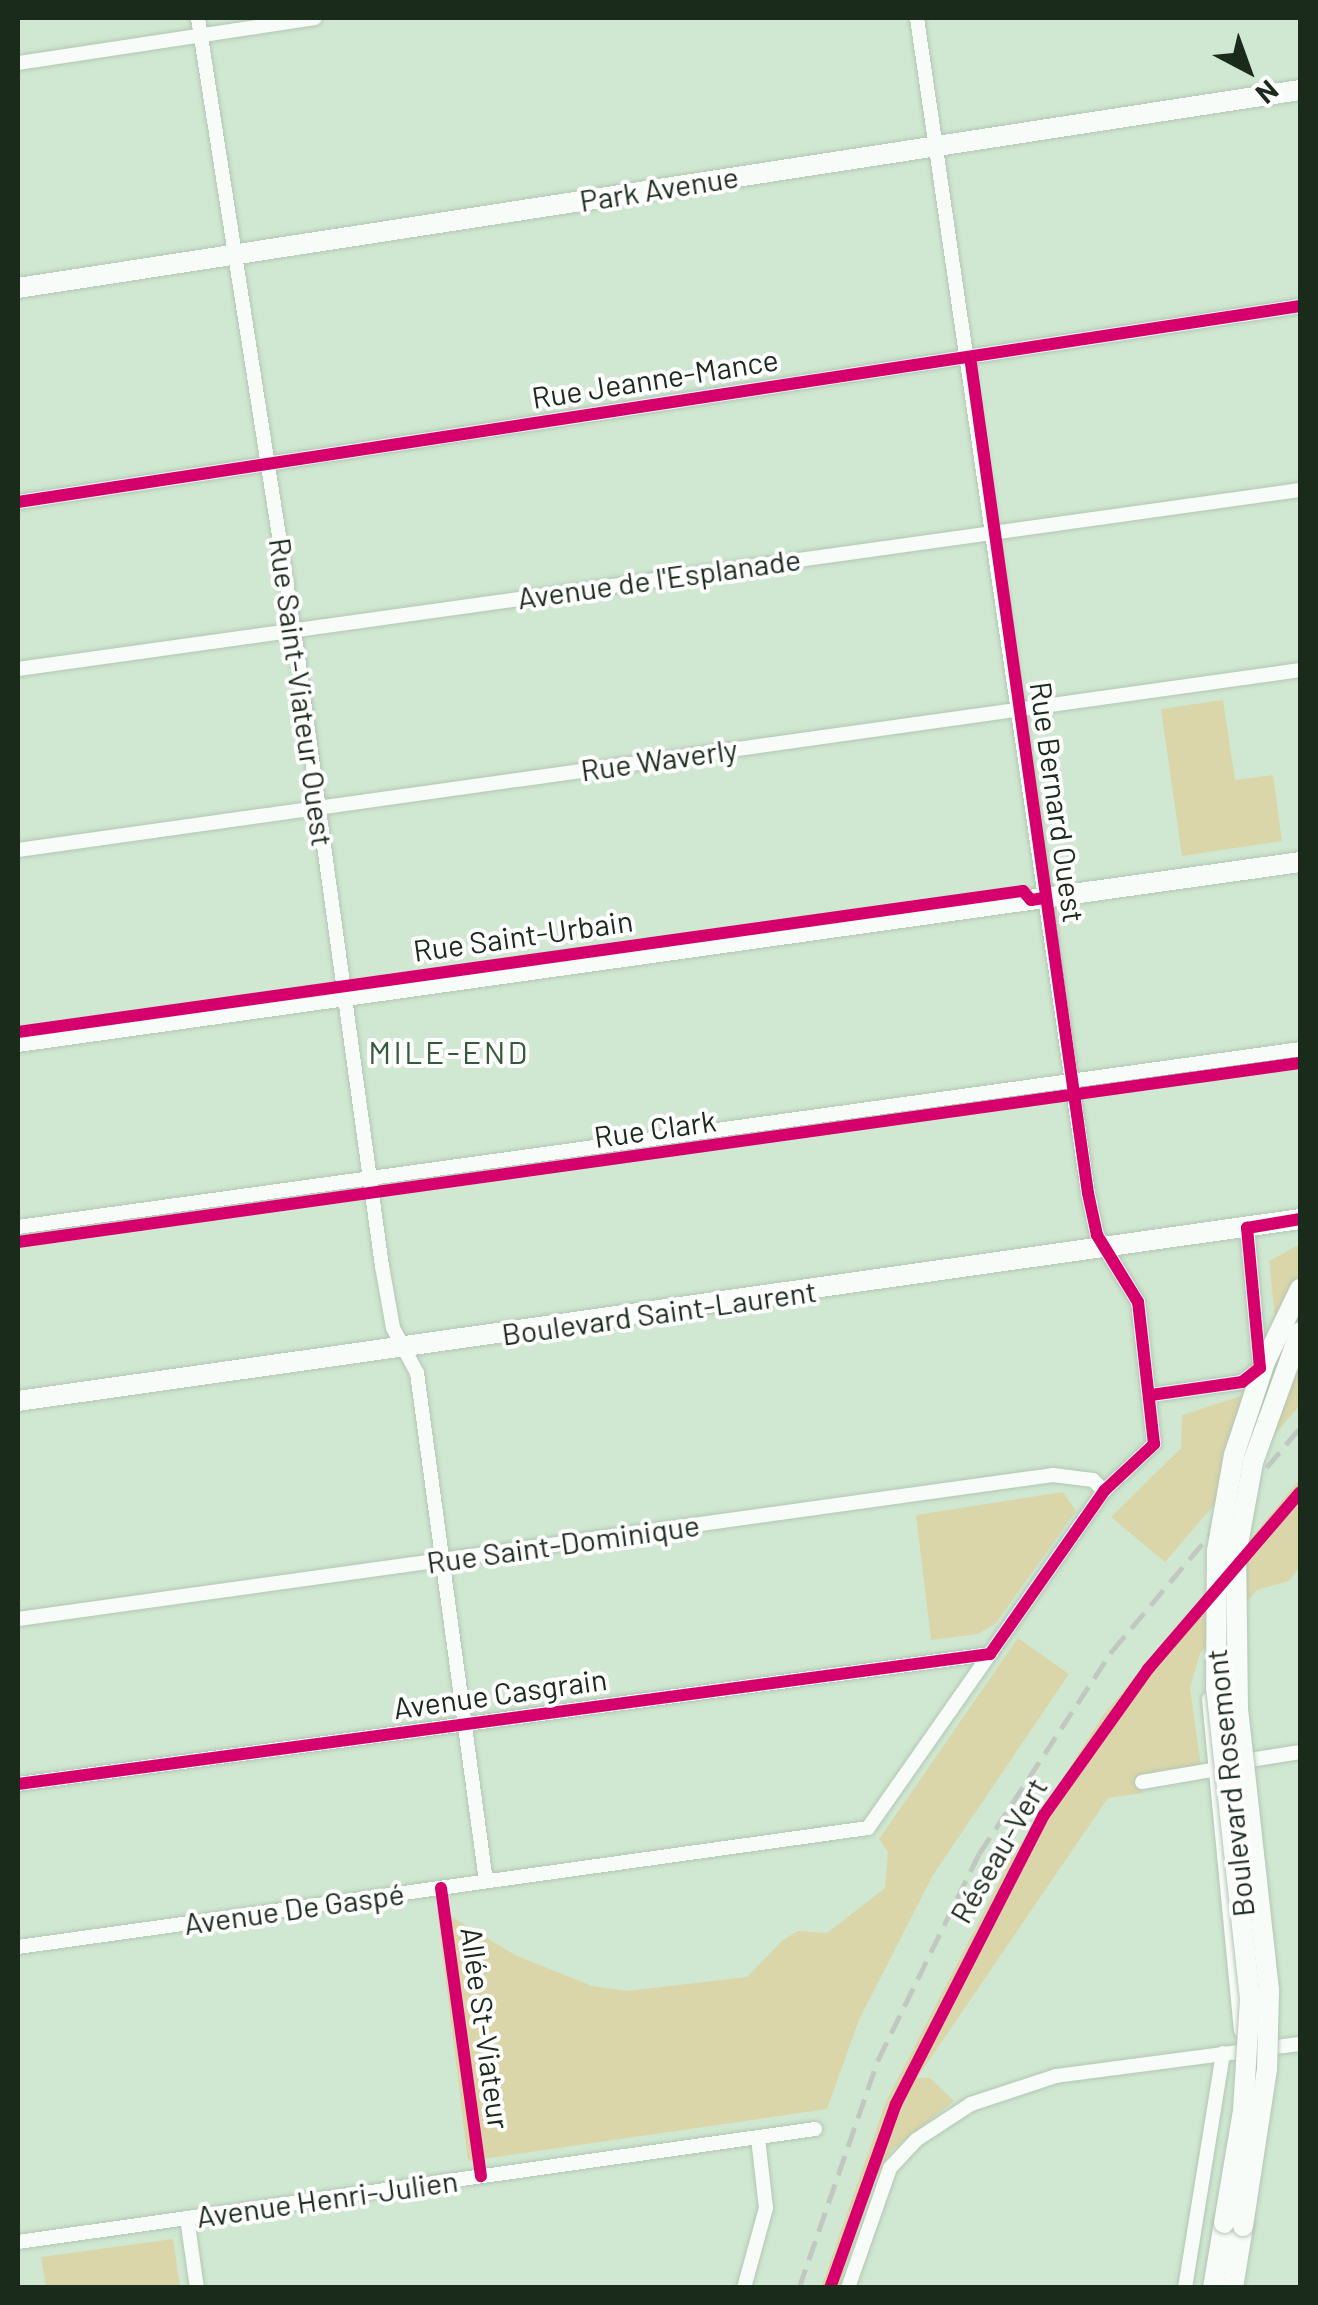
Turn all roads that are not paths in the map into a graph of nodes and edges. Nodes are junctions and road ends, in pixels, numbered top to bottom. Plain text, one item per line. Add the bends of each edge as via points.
1 (198, 18) edge
2 (315, 18) edge
3 (917, 18) edge
4 (201, 35) junction
5 (18, 63) edge
6 (1300, 90) edge
7 (937, 145) junction
8 (236, 253) junction
9 (18, 288) edge
10 (1300, 306) edge
11 (970, 357) junction
12 (268, 463) junction
13 (1300, 490) edge
14 (18, 502) edge
15 (996, 531) junction
16 (294, 628) junction
17 (18, 669) edge
18 (1300, 670) edge
19 (1021, 710) junction
20 (318, 808) junction
21 (18, 850) edge
22 (1300, 862) edge
23 (1044, 898) junction
24 (344, 995) junction
25 (18, 1042) edge
26 (1300, 1049) edge
27 (1072, 1080) junction
28 (370, 1176) junction
29 (1300, 1219) edge
30 (18, 1226) edge
31 (1248, 1228) junction
32 (1108, 1250) junction
33 (1300, 1290) edge
34 (1300, 1332) edge
35 (404, 1347) junction
36 (1151, 1395) junction
37 (18, 1402) edge
38 (1104, 1491) junction
39 (442, 1560) junction
40 (18, 1619) edge
41 (990, 1654) junction
42 (464, 1724) junction
43 (1300, 1752) edge
44 (1250, 1758) junction
45 (1212, 1771) junction
46 (1142, 1782) dead end
47 (18, 1784) edge
48 (486, 1882) junction
49 (18, 1947) edge
50 (1300, 2044) edge
51 (1275, 2048) junction
52 (1242, 2051) junction
53 (1223, 2053) junction
54 (816, 2129) dead end
55 (758, 2138) junction
56 (186, 2218) junction
57 (1233, 2224) junction
58 (18, 2242) edge
59 (197, 2288) edge
60 (744, 2288) edge
61 (848, 2288) edge
62 (1186, 2288) edge
63 (1212, 2288) edge
64 (1232, 2288) edge

1 - 4 street, Rue Saint-Viateur Ouest
2 - 4 street
3 - 7 street, Rue Bernard Ouest
4 - 5 street
4 - 8 street, Rue Saint-Viateur Ouest
6 - 7 main road, Park Avenue
7 - 8 main road, Park Avenue
7 - 11 street, Rue Bernard Ouest
8 - 9 main road, Park Avenue
8 - 12 street, Rue Saint-Viateur Ouest
10 - 11 street, Rue Jeanne-Mance
11 - 12 street, Rue Jeanne-Mance
11 - 15 street, Rue Bernard Ouest
12 - 14 street, Rue Jeanne-Mance
12 - 16 street, Rue Saint-Viateur Ouest
13 - 15 street, Avenue de l'Esplanade
15 - 16 street, Avenue de l'Esplanade
15 - 19 street, Rue Bernard Ouest
16 - 17 street, Avenue de l'Esplanade
16 - 20 street, Rue Saint-Viateur Ouest
18 - 19 street, Rue Waverly
19 - 20 street, Rue Waverly
19 - 23 street, Rue Bernard Ouest
20 - 21 street, Rue Waverly
20 - 24 street, Rue Saint-Viateur Ouest
22 - 23 main road, Rue Saint-Urbain
23 - 24 main road, Rue Saint-Urbain
23 - 27 street, Rue Bernard Ouest
24 - 25 main road, Rue Saint-Urbain
24 - 28 street, Rue Saint-Viateur Ouest
26 - 27 street, Rue Clark
27 - 28 street, Rue Clark
27 - 32 street, Rue Bernard Ouest via 1095,1231
28 - 30 street, Rue Clark
28 - 35 street, Rue Saint-Viateur Ouest via 391,1320
29 - 31 main road, Boulevard Saint-Laurent
31 - 32 main road, Boulevard Saint-Laurent
31 - 36 street via 1260,1368 1242,1382
32 - 35 main road, Boulevard Saint-Laurent
32 - 36 street, Rue Bernard Ouest via 1138,1302
33 - 57 main road, Boulevard Rosemont, bridge via 1265,1362 1234,1455 1214,1582 1216,1688 1250,1999
34 - 57 main road, Boulevard Rosemont, bridge via 1253,1462 1236,1555 1238,1711 1269,1990 1267,2068
35 - 37 main road, Boulevard Saint-Laurent
35 - 39 street, Rue Saint-Viateur Ouest via 417,1372
36 - 38 street, Rue Bernard Ouest via 1154,1444
38 - 39 street, Rue Saint-Dominique via 1093,1480 1053,1474
38 - 41 street
39 - 40 street, Rue Saint-Dominique
39 - 42 street, Rue Saint-Viateur Ouest
41 - 42 street, Avenue Casgrain
41 - 48 street, Avenue De Gaspé via 868,1828
42 - 47 street, Avenue Casgrain
42 - 48 street, Rue Saint-Viateur Ouest
43 - 44 street
44 - 45 street
44 - 45 street via 1237,1634 1216,1658 1209,1684
44 - 51 street
45 - 46 street
45 - 52 street
48 - 49 street, Avenue De Gaspé
50 - 51 street
51 - 52 street
52 - 53 street
53 - 61 street via 1002,2090 929,2130 896,2160
53 - 62 street
54 - 55 street, Avenue Henri-Julien
55 - 56 street, Avenue Henri-Julien
55 - 60 street via 766,2208
56 - 58 street, Avenue Henri-Julien
56 - 59 street
57 - 63 main road, Boulevard Rosemont
57 - 64 main road, Boulevard Rosemont

